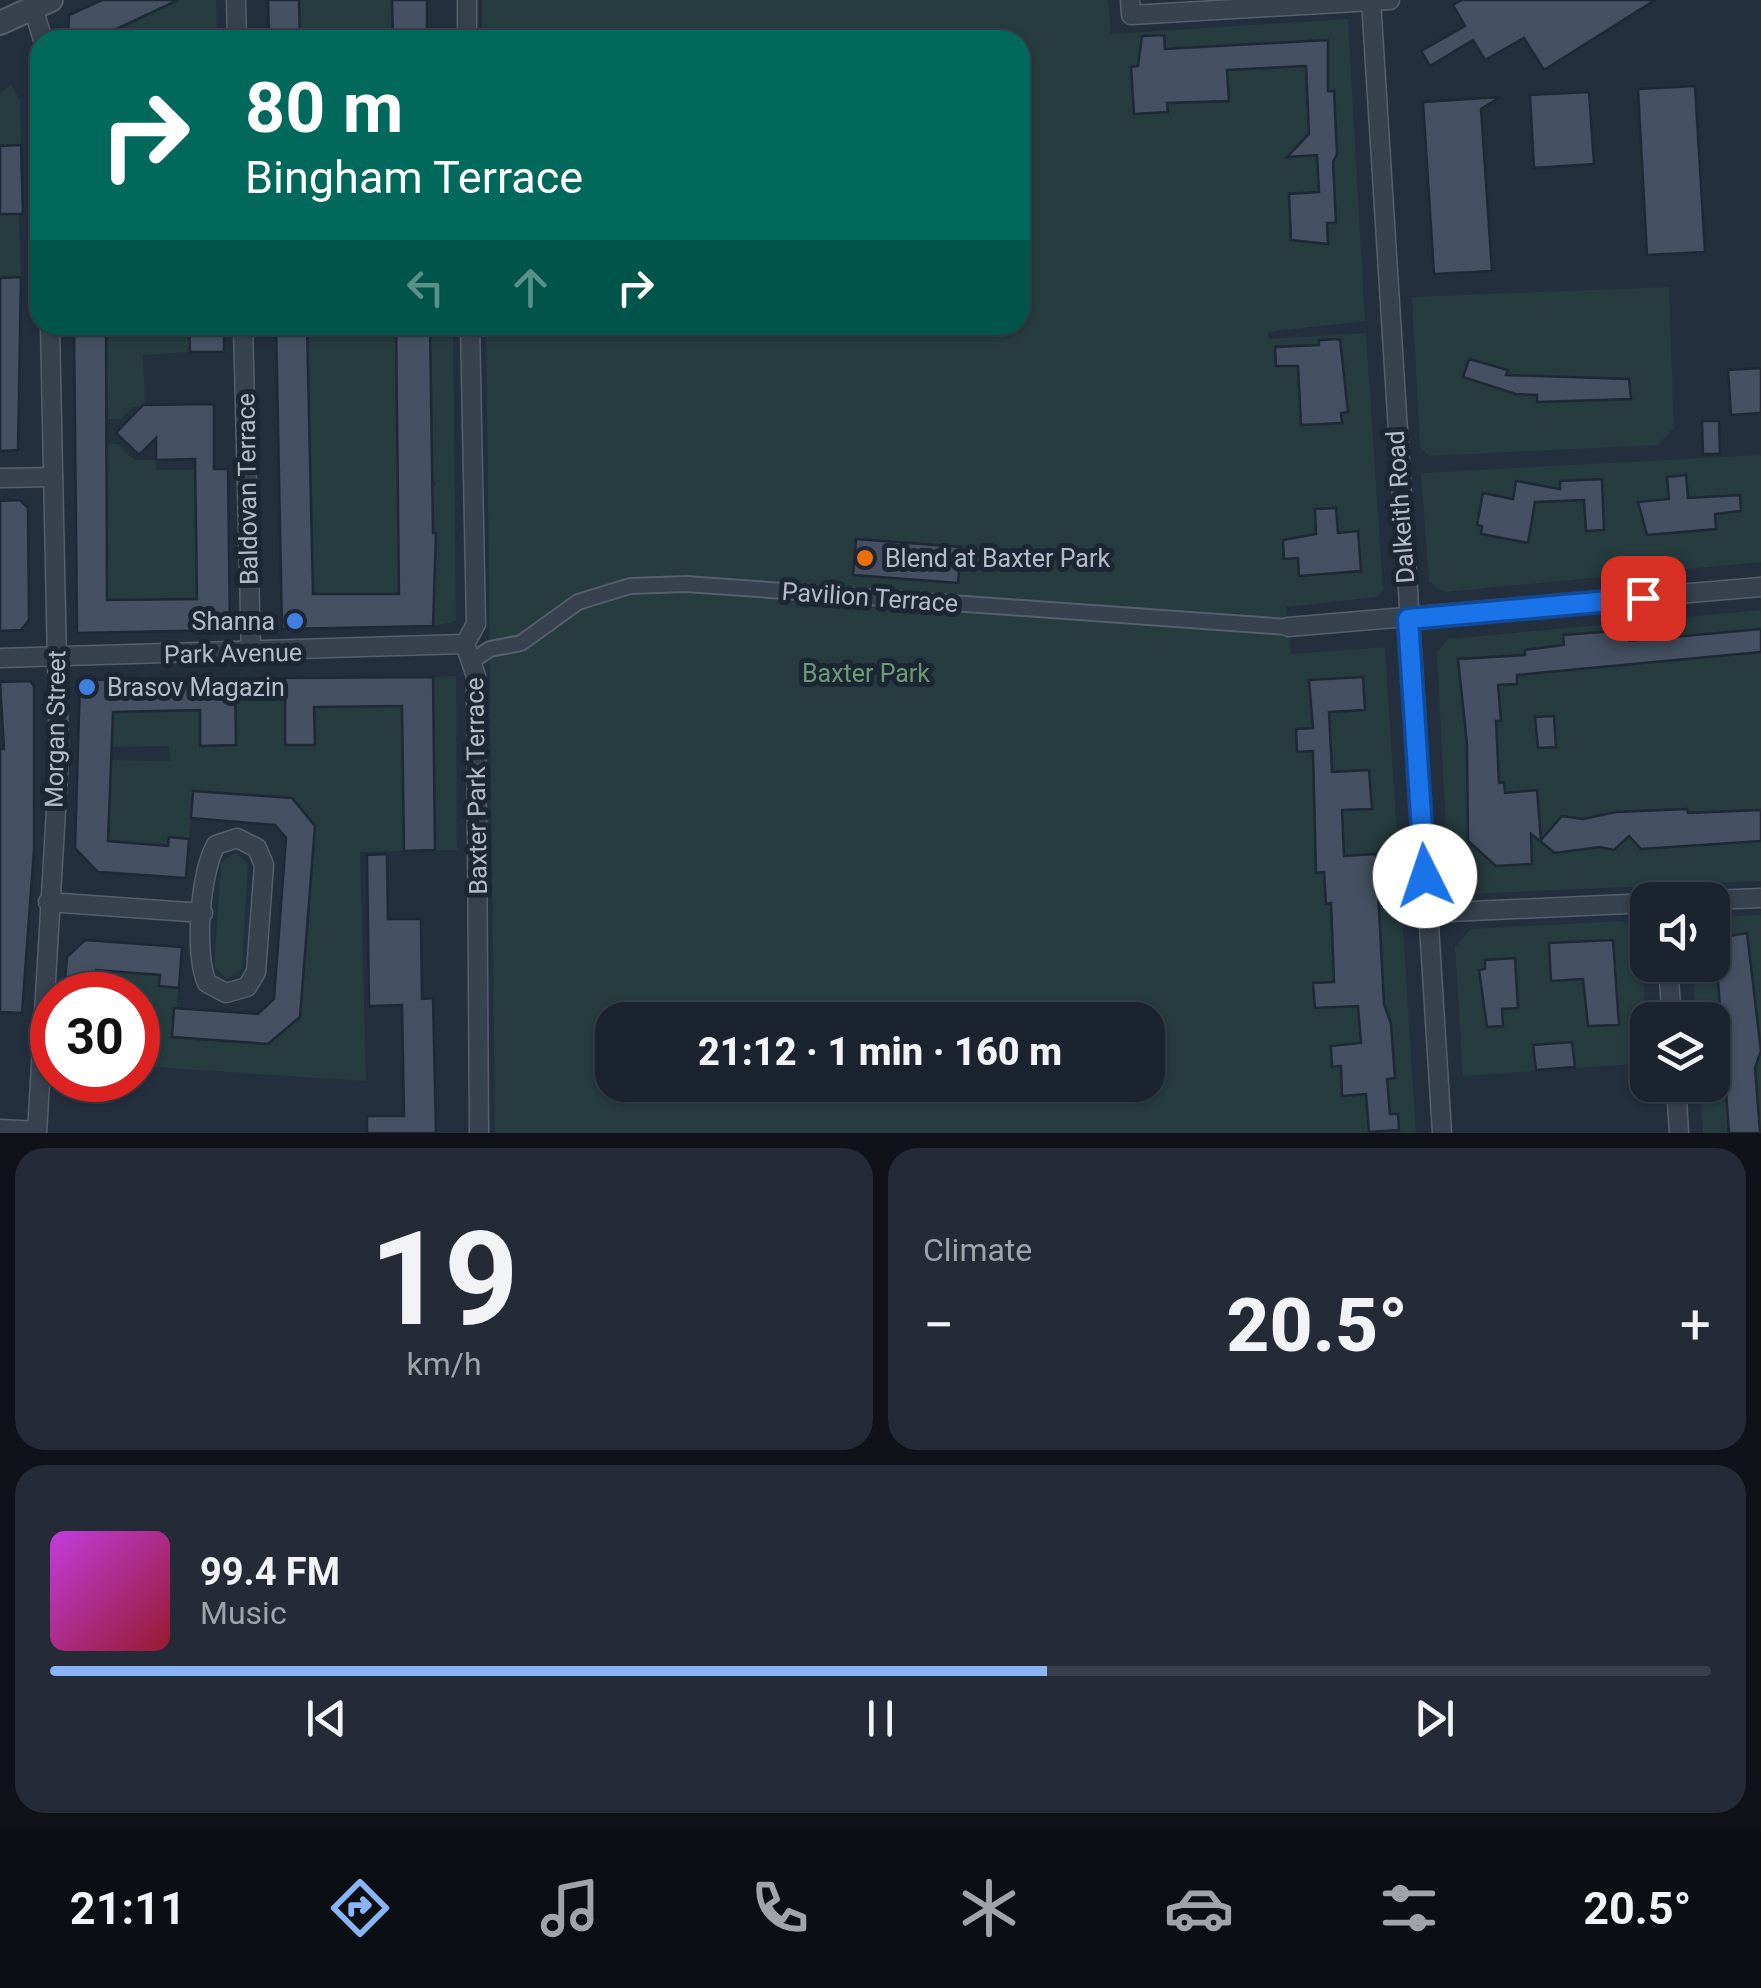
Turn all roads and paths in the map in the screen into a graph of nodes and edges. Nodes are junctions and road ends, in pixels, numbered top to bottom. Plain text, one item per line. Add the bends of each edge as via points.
1 (236, 0) edge
2 (467, 0) edge
3 (1130, 0) edge
4 (1371, 0) edge
5 (1390, 0) edge
6 (43, 6) edge
7 (0, 23) edge
8 (236, 30) edge
9 (467, 30) edge
10 (50, 335) edge
11 (243, 335) edge
12 (470, 335) edge
13 (53, 477) junction
14 (0, 478) edge
15 (1761, 586) edge
16 (1408, 619) junction
17 (1288, 626) joint
18 (468, 652) junction
19 (251, 653) junction
20 (0, 658) edge
21 (57, 658) junction
22 (1761, 898) edge
23 (1730, 899) edge
24 (48, 902) junction
25 (1630, 904) edge
26 (203, 913) junction
27 (1428, 913) junction
28 (1677, 1102) edge
29 (0, 1128) edge
30 (37, 1132) edge
31 (479, 1133) edge
32 (1442, 1133) edge
33 (1679, 1133) edge

1 - 8 street
2 - 9 street
3 - 4 street via 1132,15
4 - 5 street
4 - 16 street, Dalkeith Road
6 - 7 street
10 - 13 street, Morgan Street
11 - 19 street, Baldovan Terrace
12 - 18 street, Baxter Park Terrace via 476,624
13 - 14 street
13 - 21 street, Morgan Street
15 - 16 street
16 - 17 street
16 - 27 street, Dalkeith Road
17 - 18 street, Pavilion Terrace via 630,586 578,602 521,644
18 - 19 street, Park Avenue
18 - 31 street, Baxter Park Terrace via 476,676
19 - 21 street, Park Avenue
20 - 21 street, Park Avenue
21 - 24 street, Morgan Street via 60,760
22 - 23 street
24 - 26 street
24 - 30 street, Morgan Street
25 - 27 street
26 - 26 street via 207,862 216,844 237,838 257,848 264,865 256,972 247,986 226,993 207,984 200,966
27 - 32 street, Dalkeith Road
28 - 33 street
29 - 30 street

